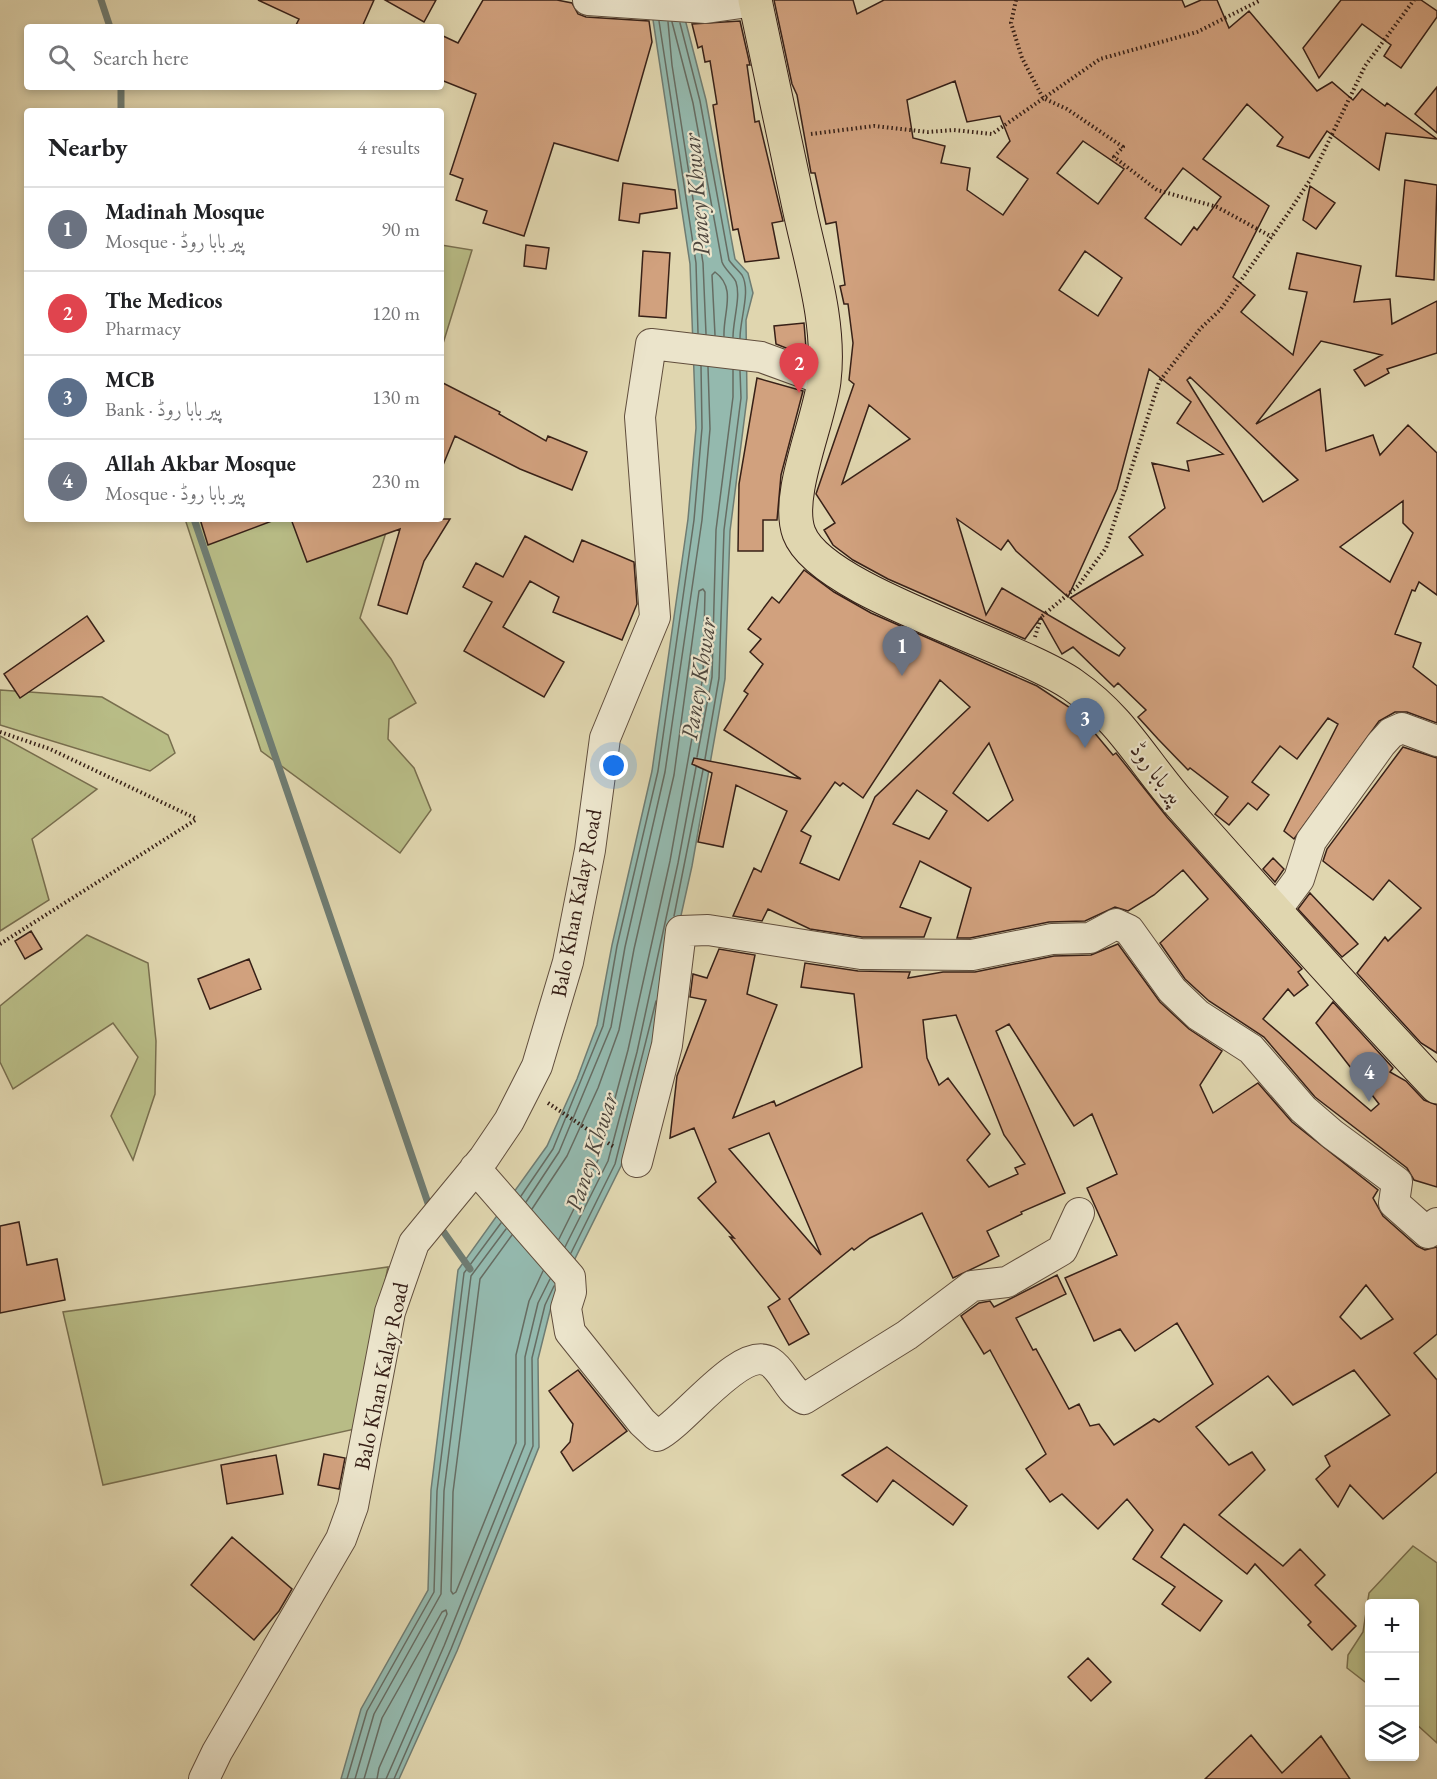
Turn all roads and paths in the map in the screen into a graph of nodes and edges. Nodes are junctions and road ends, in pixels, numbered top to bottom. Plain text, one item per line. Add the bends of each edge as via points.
1 (755, 0) edge
2 (1016, 0) edge
3 (1261, 0) edge
4 (1414, 0) edge
5 (615, 1) edge
6 (1043, 98) junction
7 (784, 137) junction
8 (1272, 237) junction
9 (824, 380) junction
10 (1027, 660) junction
11 (0, 732) edge
12 (1437, 741) edge
13 (1276, 910) junction
14 (0, 944) edge
15 (1437, 1088) edge
16 (551, 1105) dead end
17 (637, 1162) joint
18 (475, 1168) junction
19 (1079, 1213) dead end
20 (1437, 1223) edge
21 (204, 1779) edge

1 - 5 street via 706,8
1 - 7 main road
2 - 6 path via 1011,23 1022,58
3 - 6 path via 1197,32 1100,59
4 - 8 path via 1365,66 1310,180
6 - 7 path via 992,134 874,126
6 - 8 path via 1067,109 1123,147 1114,157 1157,189 1217,207
7 - 9 main road via 822,319
8 - 10 path via 1221,309 1200,329 1159,382 1106,548 1078,586 1041,617
9 - 10 main road, پیر بابا روڈ via 817,421 802,467 795,514 808,550 848,581
9 - 18 street, Balo Khan Kalay Road via 762,357 651,344 640,417 655,617 604,738 590,850 568,962 537,1066 509,1121
10 - 13 main road, پیر بابا روڈ via 1071,684 1111,715 1178,801
11 - 14 path via 50,749 197,819
12 - 13 street via 1402,728 1391,733 1311,841 1299,879
13 - 15 main road, پیر بابا روڈ
16 - 17 path
17 - 20 street via 667,1045 681,931 708,930 861,954 972,956 1052,939 1090,938 1116,924 1129,930 1172,990 1198,1015 1251,1049 1303,1109 1397,1182 1394,1203 1428,1233
18 - 19 street via 570,1277 566,1308 570,1332 657,1436 676,1425 726,1374 755,1359 768,1360 796,1395 804,1399 907,1335 972,1286 1007,1282 1062,1250
18 - 21 street, Balo Khan Kalay Road via 414,1243 390,1312 352,1506 341,1539

